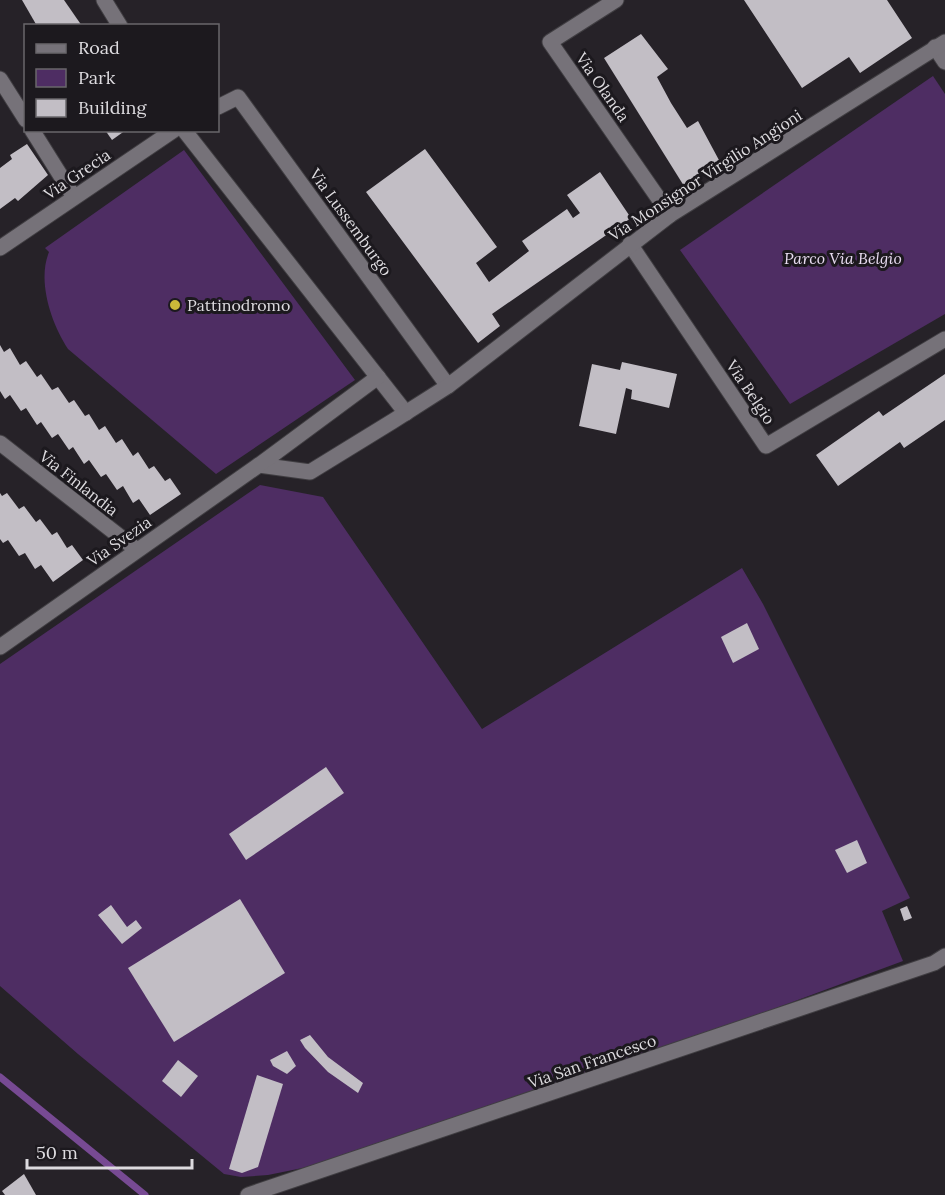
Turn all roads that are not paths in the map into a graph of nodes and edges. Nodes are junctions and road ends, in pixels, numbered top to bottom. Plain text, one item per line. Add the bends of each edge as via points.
1 (104, 0) edge
2 (616, 0) edge
3 (119, 24) edge
4 (940, 44) edge
5 (945, 62) edge
6 (0, 79) edge
7 (219, 106) edge
8 (24, 117) edge
9 (33, 132) edge
10 (171, 132) edge
11 (186, 132) edge
12 (74, 197) junction
13 (670, 215) junction
14 (630, 244) junction
15 (0, 248) edge
16 (945, 339) edge
17 (378, 377) junction
18 (448, 386) junction
19 (406, 413) junction
20 (0, 443) edge
21 (259, 465) junction
22 (137, 550) junction
23 (0, 647) edge
24 (945, 956) edge
25 (248, 1195) edge

1 - 3 street
2 - 13 street, Via Olanda via 550,42
4 - 5 street
4 - 13 street, Via Monsignor Virgilio Angioni
6 - 8 street
7 - 18 street, Via Lussemburgo via 238,97
9 - 12 street
10 - 12 street, Via Grecia
11 - 17 street
12 - 15 street, Via Grecia
13 - 14 street, Via Monsignor Virgilio Angioni
14 - 16 street, Via Belgio via 766,446
14 - 18 street, Via Monsignor Virgilio Angioni
17 - 19 street
17 - 21 street, Via Svezia
18 - 19 street, Via Monsignor Virgilio Angioni
19 - 21 street via 310,472
20 - 22 street, Via Finlandia
21 - 22 street, Via Svezia
22 - 23 street, Via Svezia
24 - 25 street, Via San Francesco via 550,1095

